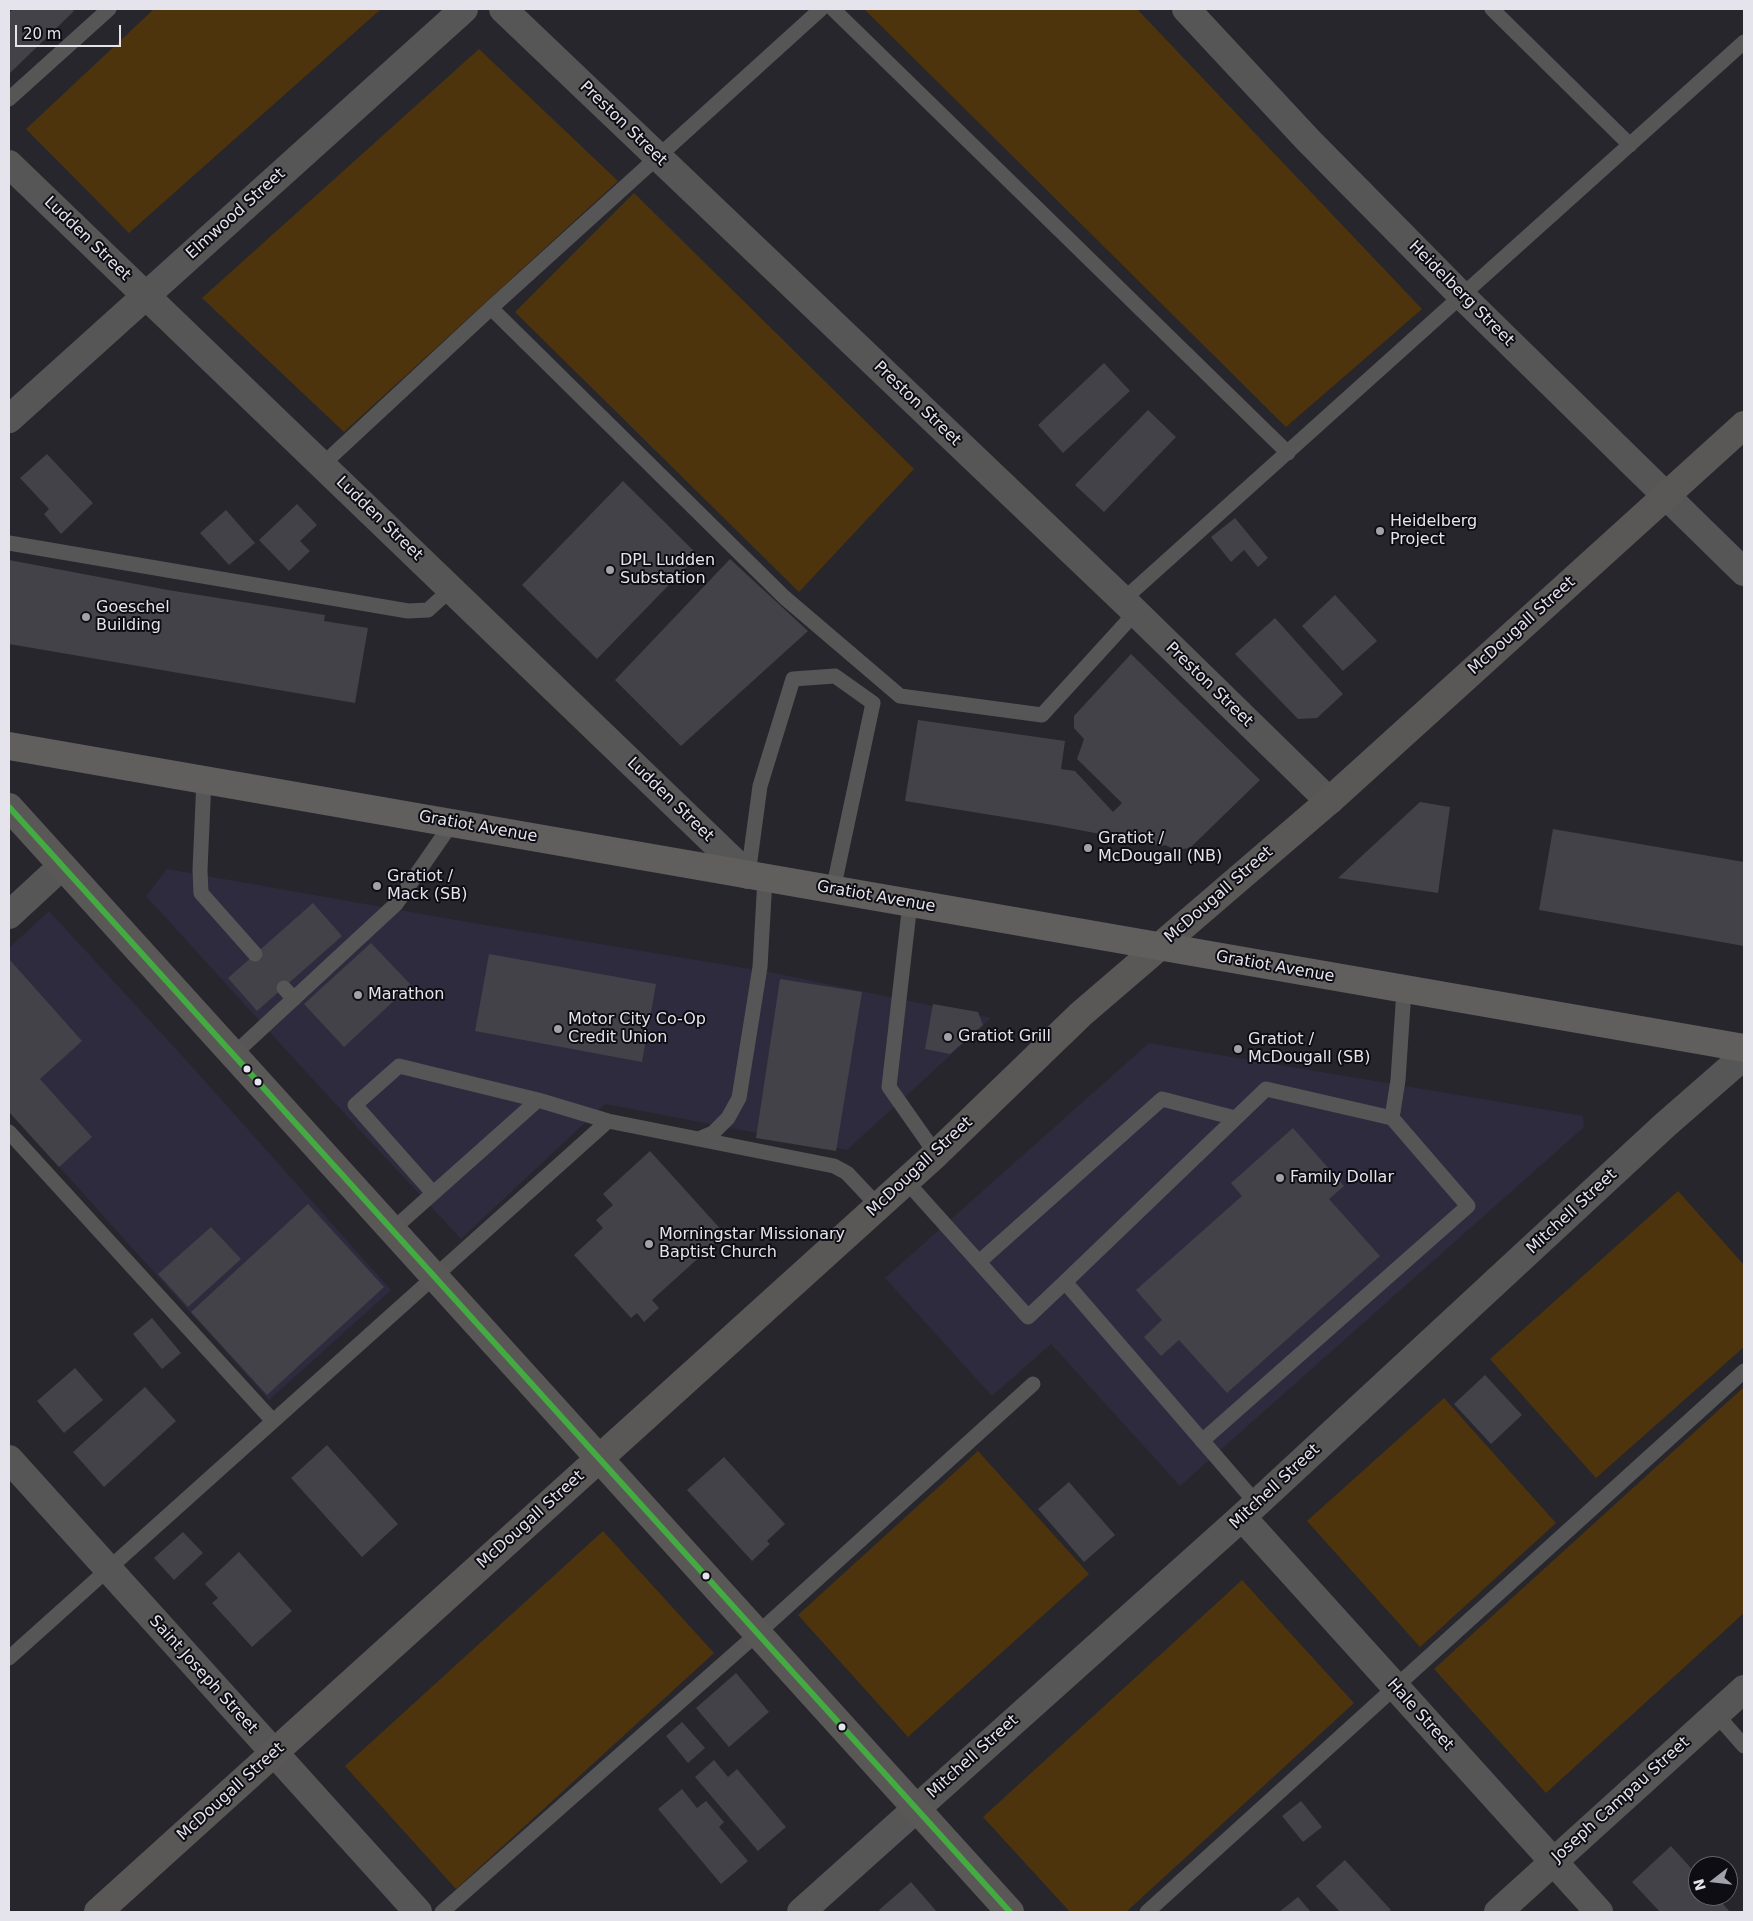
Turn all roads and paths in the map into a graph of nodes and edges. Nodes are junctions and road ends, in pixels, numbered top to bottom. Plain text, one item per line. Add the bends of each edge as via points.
1 (109, 9) edge
2 (464, 9) edge
3 (503, 9) edge
4 (821, 9) edge
5 (833, 9) edge
6 (1186, 9) edge
7 (1492, 9) edge
8 (1744, 42) edge
9 (9, 99) edge
10 (1630, 145) junction
11 (657, 156) junction
12 (9, 164) edge
13 (146, 296) junction
14 (1462, 296) junction
15 (491, 308) junction
16 (9, 419) edge
17 (1744, 425) edge
18 (1288, 453) junction
19 (322, 465) junction
20 (1666, 496) junction
21 (9, 542) edge
22 (1744, 572) edge
23 (451, 589) junction
24 (1129, 607) junction
25 (9, 746) edge
26 (204, 779) junction
27 (1329, 800) junction
28 (9, 808) edge
29 (452, 823) junction
30 (62, 866) junction
31 (756, 876) junction
32 (833, 890) junction
33 (910, 903) junction
34 (9, 915) edge
35 (1160, 946) junction
36 (254, 954) dead end
37 (1404, 990) junction
38 (1744, 1048) edge
39 (233, 1055) junction
40 (1744, 1056) edge
41 (538, 1100) junction
42 (1235, 1118) junction
43 (1392, 1118) junction
44 (608, 1121) junction
45 (9, 1132) edge
46 (699, 1139) junction
47 (936, 1154) junction
48 (906, 1181) junction
49 (433, 1193) junction
50 (878, 1206) junction
51 (392, 1230) junction
52 (979, 1262) junction
53 (434, 1276) junction
54 (1065, 1282) junction
55 (1744, 1372) edge
56 (1033, 1384) dead end
57 (273, 1421) junction
58 (1202, 1441) junction
59 (599, 1458) junction
60 (9, 1459) edge
61 (1249, 1511) junction
62 (107, 1569) junction
63 (758, 1634) junction
64 (9, 1658) edge
65 (1395, 1686) junction
66 (1744, 1689) edge
67 (1716, 1714) junction
68 (1744, 1746) edge
69 (273, 1753) junction
70 (916, 1808) junction
71 (1553, 1862) junction
72 (98, 1912) edge
73 (418, 1912) edge
74 (442, 1912) edge
75 (801, 1912) edge
76 (1010, 1912) edge
77 (1146, 1912) edge
78 (1498, 1912) edge
79 (1598, 1912) edge

1 - 9 lane
2 - 13 street, Elmwood Street
3 - 11 street, Preston Street
4 - 11 lane
5 - 18 lane
6 - 14 street, Heidelberg Street via 1308,140
7 - 10 lane
8 - 10 lane
10 - 14 lane
11 - 15 lane
11 - 24 street, Preston Street
12 - 13 street, Ludden Street
13 - 16 street, Elmwood Street
13 - 19 street, Ludden Street
14 - 18 lane
14 - 20 street, Heidelberg Street
15 - 19 lane
15 - 24 lane via 784,598 900,696 1042,715
17 - 20 street, McDougall Street
18 - 24 lane
19 - 23 street, Ludden Street
20 - 22 street, Heidelberg Street
20 - 27 street, McDougall Street
21 - 23 lane via 408,611 428,610
23 - 31 street, Ludden Street
24 - 27 street, Preston Street
25 - 26 main road, Gratiot Avenue
26 - 29 main road, Gratiot Avenue
26 - 36 lane via 201,893
27 - 35 street, McDougall Street
28 - 30 street
29 - 31 main road, Gratiot Avenue
29 - 39 lane via 396,904 289,993
30 - 34 street
30 - 39 street
31 - 32 main road, Gratiot Avenue
31 - 32 lane via 760,786 793,679 835,676 873,703
31 - 46 lane via 760,966 739,1098 728,1118 713,1133
32 - 33 main road, Gratiot Avenue
33 - 35 main road, Gratiot Avenue
33 - 47 lane via 889,1087
35 - 37 main road, Gratiot Avenue
35 - 47 street, McDougall Street via 1081,1014
37 - 38 main road, Gratiot Avenue
37 - 43 lane
39 - 51 street
40 - 61 street, Mitchell Street
41 - 44 lane
41 - 49 lane
41 - 49 lane via 399,1066 355,1105
42 - 43 lane via 1266,1089
42 - 52 lane via 1162,1099
42 - 54 lane
43 - 58 lane via 1468,1206
44 - 46 lane
44 - 53 lane
45 - 57 lane
46 - 50 lane via 834,1166 847,1173
47 - 48 street, McDougall Street
48 - 50 street, McDougall Street
48 - 52 lane
49 - 51 lane
50 - 59 street, McDougall Street
51 - 53 street
52 - 54 lane via 1028,1317
53 - 57 lane
53 - 59 street
54 - 58 lane
55 - 65 lane
56 - 63 lane
57 - 62 lane
58 - 61 lane
59 - 63 street
59 - 69 street, McDougall Street
60 - 62 street, Saint Joseph Street
61 - 65 street, Hale Street
61 - 70 street, Mitchell Street
62 - 64 lane
62 - 69 street, Saint Joseph Street
63 - 70 street
63 - 74 lane
65 - 71 street, Hale Street
65 - 77 lane
66 - 67 street, Joseph Campau Street
67 - 68 lane
67 - 71 street, Joseph Campau Street
69 - 72 street, McDougall Street
69 - 73 street, Saint Joseph Street
70 - 75 street, Mitchell Street
70 - 76 street
71 - 78 street, Joseph Campau Street
71 - 79 street, Hale Street

